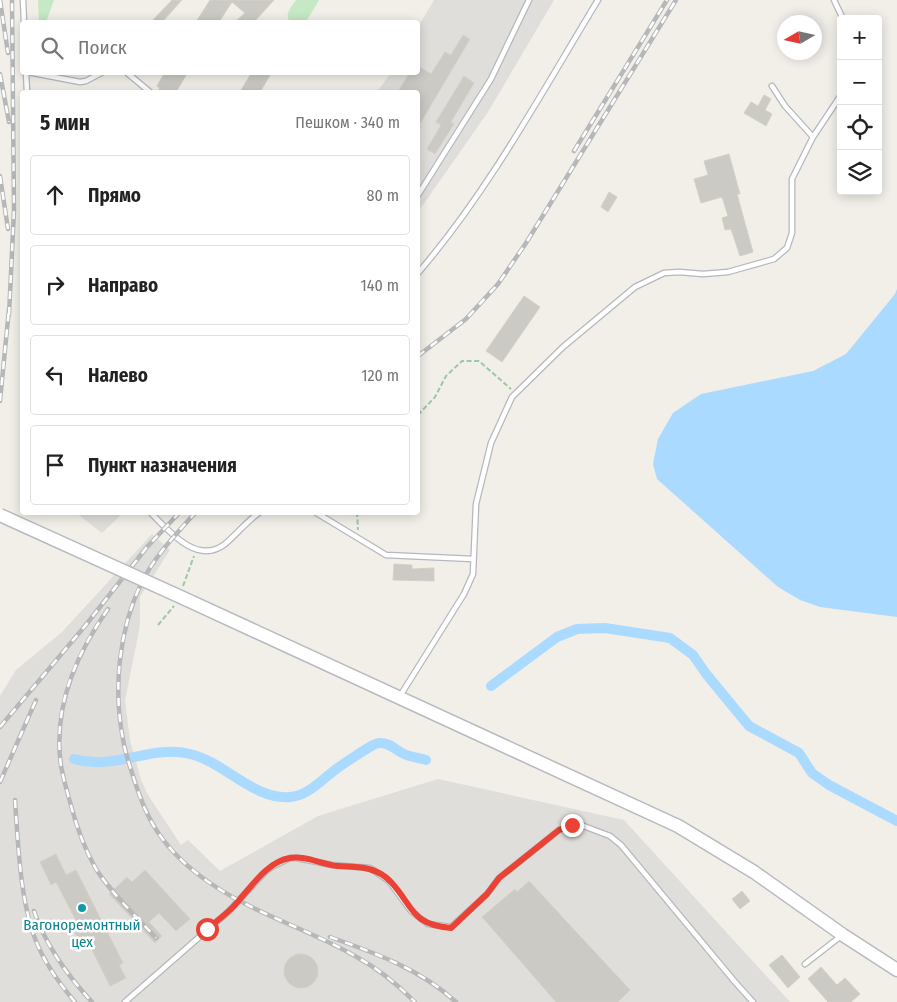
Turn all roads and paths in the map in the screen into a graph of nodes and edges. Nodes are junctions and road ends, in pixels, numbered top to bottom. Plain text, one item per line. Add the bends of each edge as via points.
1 (23, 0) edge
2 (530, 0) edge
3 (598, 0) edge
4 (834, 0) edge
5 (841, 15) edge
6 (24, 20) edge
7 (27, 75) edge
8 (41, 75) edge
9 (97, 75) edge
10 (130, 75) edge
11 (772, 86) dead end
12 (26, 90) edge
13 (148, 90) edge
14 (837, 101) edge
15 (813, 137) junction
16 (420, 192) edge
17 (420, 271) edge
18 (516, 393) junction
19 (420, 413) edge
20 (0, 515) edge
21 (153, 515) edge
22 (257, 515) edge
23 (321, 515) edge
24 (357, 515) edge
25 (359, 540) junction
26 (194, 554) dead end
27 (473, 559) junction
28 (180, 597) junction
29 (158, 625) dead end
30 (400, 698) junction
31 (843, 935) junction
32 (806, 964) dead end
33 (897, 970) edge
34 (125, 1002) edge
35 (753, 1002) edge

1 - 6 lane
2 - 16 lane via 491,80
3 - 17 lane via 478,193
4 - 5 lane
7 - 12 lane
8 - 9 lane via 75,82
10 - 13 lane
11 - 15 lane
14 - 15 lane
15 - 18 lane via 792,179 792,234 787,248 774,259 728,272 664,274 635,287 563,347
18 - 19 path via 479,361 462,362 446,376
18 - 27 lane via 491,442 476,504
20 - 28 street, bridge
21 - 22 lane via 181,542 205,551 225,544
23 - 25 lane
24 - 25 path
25 - 27 lane via 386,555
26 - 28 path
27 - 30 lane via 473,574 464,594
28 - 29 path
28 - 30 street
30 - 31 street via 678,826 754,872
31 - 32 lane
31 - 33 street
34 - 35 lane via 228,912 265,872 282,860 298,858 370,868 389,880 411,911 428,924 451,928 499,878 559,830 572,825 581,825 610,836 621,845

